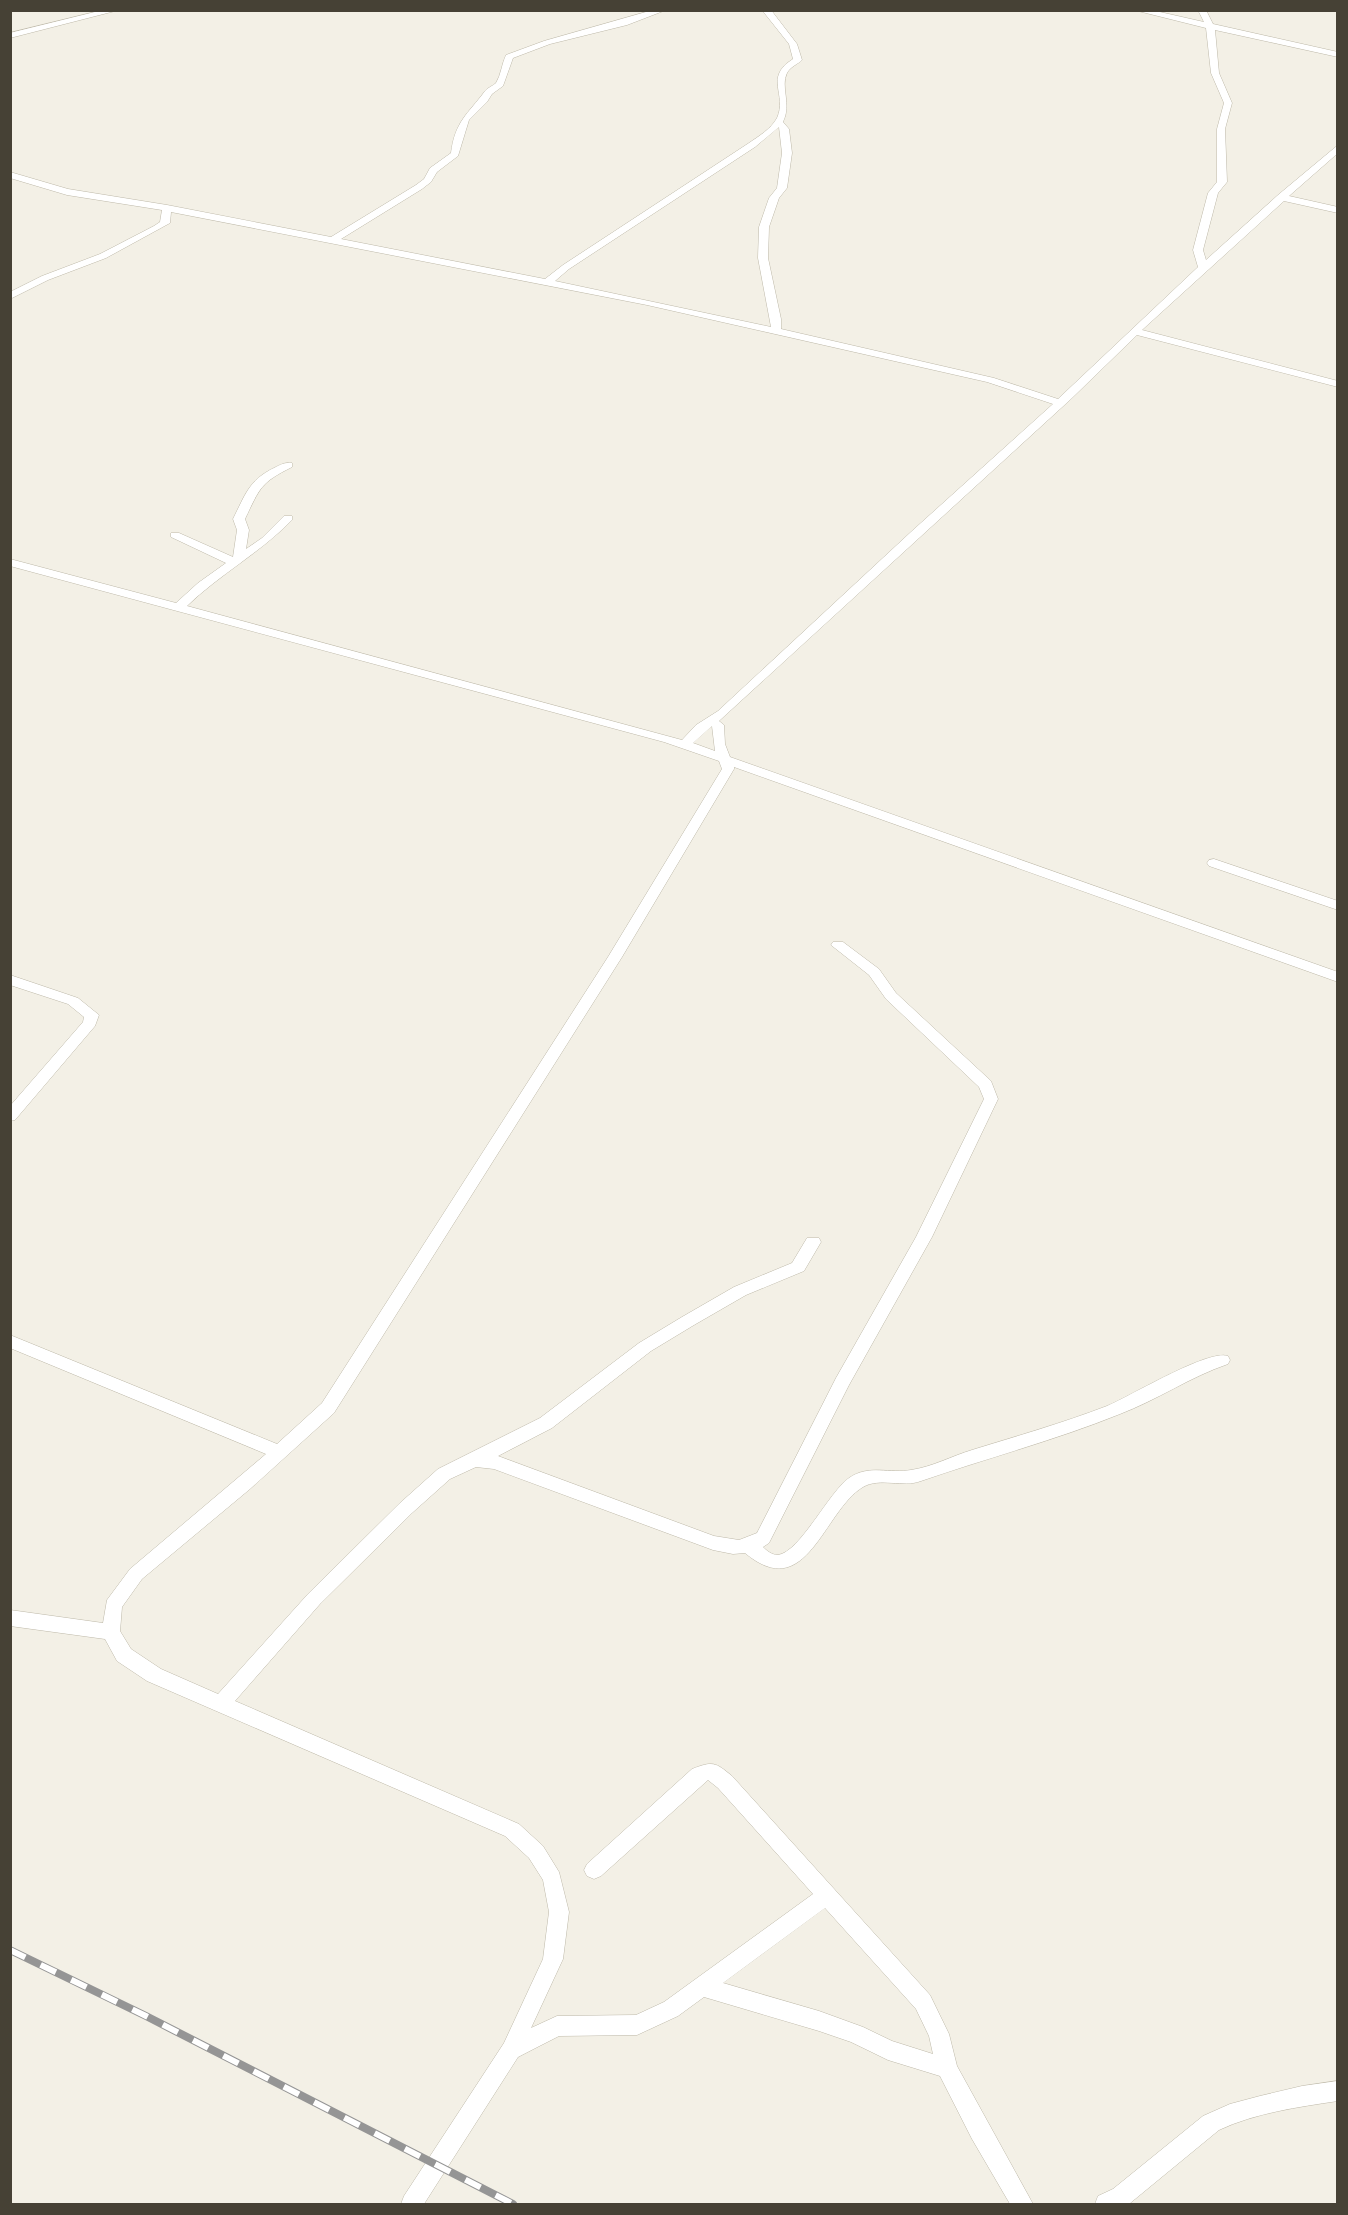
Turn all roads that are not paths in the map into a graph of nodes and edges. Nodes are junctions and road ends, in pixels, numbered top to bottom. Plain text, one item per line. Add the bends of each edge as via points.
1 (115, 10) edge
2 (662, 10) edge
3 (766, 10) edge
4 (1138, 10) edge
5 (1202, 10) edge
6 (1210, 26) junction
7 (10, 36) edge
8 (1338, 56) edge
9 (779, 122) junction
10 (1338, 148) edge
11 (10, 175) edge
12 (1281, 197) junction
13 (167, 208) junction
14 (1338, 210) edge
15 (332, 241) junction
16 (1203, 268) junction
17 (549, 281) junction
18 (10, 296) edge
19 (776, 331) junction
20 (1135, 331) junction
21 (1338, 384) edge
22 (1059, 404) junction
23 (288, 465) dead end
24 (288, 518) dead end
25 (175, 535) dead end
26 (236, 561) junction
27 (10, 562) edge
28 (178, 608) junction
29 (720, 720) junction
30 (700, 728) junction
31 (669, 739) junction
32 (684, 745) junction
33 (698, 749) junction
34 (726, 758) junction
35 (1214, 863) dead end
36 (1338, 906) edge
37 (838, 945) dead end
38 (1338, 977) edge
39 (10, 980) edge
40 (16, 1102) edge
41 (10, 1116) edge
42 (813, 1242) dead end
43 (10, 1341) edge
44 (1222, 1360) dead end
45 (279, 1452) junction
46 (475, 1460) junction
47 (750, 1547) junction
48 (10, 1618) edge
49 (111, 1632) junction
50 (221, 1704) junction
51 (594, 1870) dead end
52 (828, 1894) junction
53 (703, 1987) junction
54 (511, 2050) junction
55 (947, 2068) junction
56 (1338, 2091) edge
57 (412, 2205) edge
58 (1022, 2205) edge
59 (1106, 2205) edge

1 - 7 street
2 - 15 street via 509,57 500,84 458,131 455,154 433,170 419,187
3 - 9 street via 793,44 798,60 784,67 781,74 783,111
4 - 6 street
5 - 6 street
6 - 8 street
6 - 16 street via 1215,73 1228,103 1221,129 1222,182 1214,193 1198,250
9 - 17 street
9 - 19 street via 785,129 787,153 782,188 774,198 764,232 764,264
10 - 12 street
11 - 13 street via 67,192
12 - 14 street
12 - 16 street
13 - 15 street
13 - 18 street via 165,223 157,228
15 - 17 street
16 - 20 street
17 - 19 street
19 - 22 street via 990,380
20 - 21 street
20 - 22 street
22 - 29 street via 907,541
23 - 26 street via 256,484 239,519 243,530
24 - 26 street
25 - 26 street
26 - 28 street
27 - 28 street
28 - 31 street
29 - 30 street
29 - 33 street
29 - 34 street via 719,744
30 - 31 street
30 - 32 street
31 - 32 street
32 - 33 street
33 - 34 street
34 - 38 street
34 - 45 street via 728,770 722,782 341,1388 328,1408
35 - 36 street
37 - 47 street via 874,972 891,996 986,1085 991,1099 924,1237 842,1383 774,1521 763,1538
39 - 40 street via 73,1001 93,1015 90,1023
40 - 41 street
42 - 46 street via 798,1267 740,1291 688,1321 645,1347 546,1423
43 - 45 street
44 - 47 street via 1114,1410 1012,1446 913,1477 868,1476 842,1496 789,1561 767,1562
45 - 49 street via 136,1574 113,1605
46 - 47 street via 495,1462 713,1543
46 - 50 street via 444,1474 406,1508 314,1599
48 - 49 street
49 - 50 street via 124,1655 154,1675
50 - 54 street via 512,1830 536,1851 552,1878 559,1912 556,1936 553,1959
51 - 52 street via 699,1775 711,1771
52 - 53 street
52 - 55 street via 923,2002 939,2034
53 - 54 street via 671,2009 637,2025 557,2026
53 - 55 street via 819,2021
54 - 57 street
55 - 58 street
56 - 59 street via 1230,2114 1211,2123

